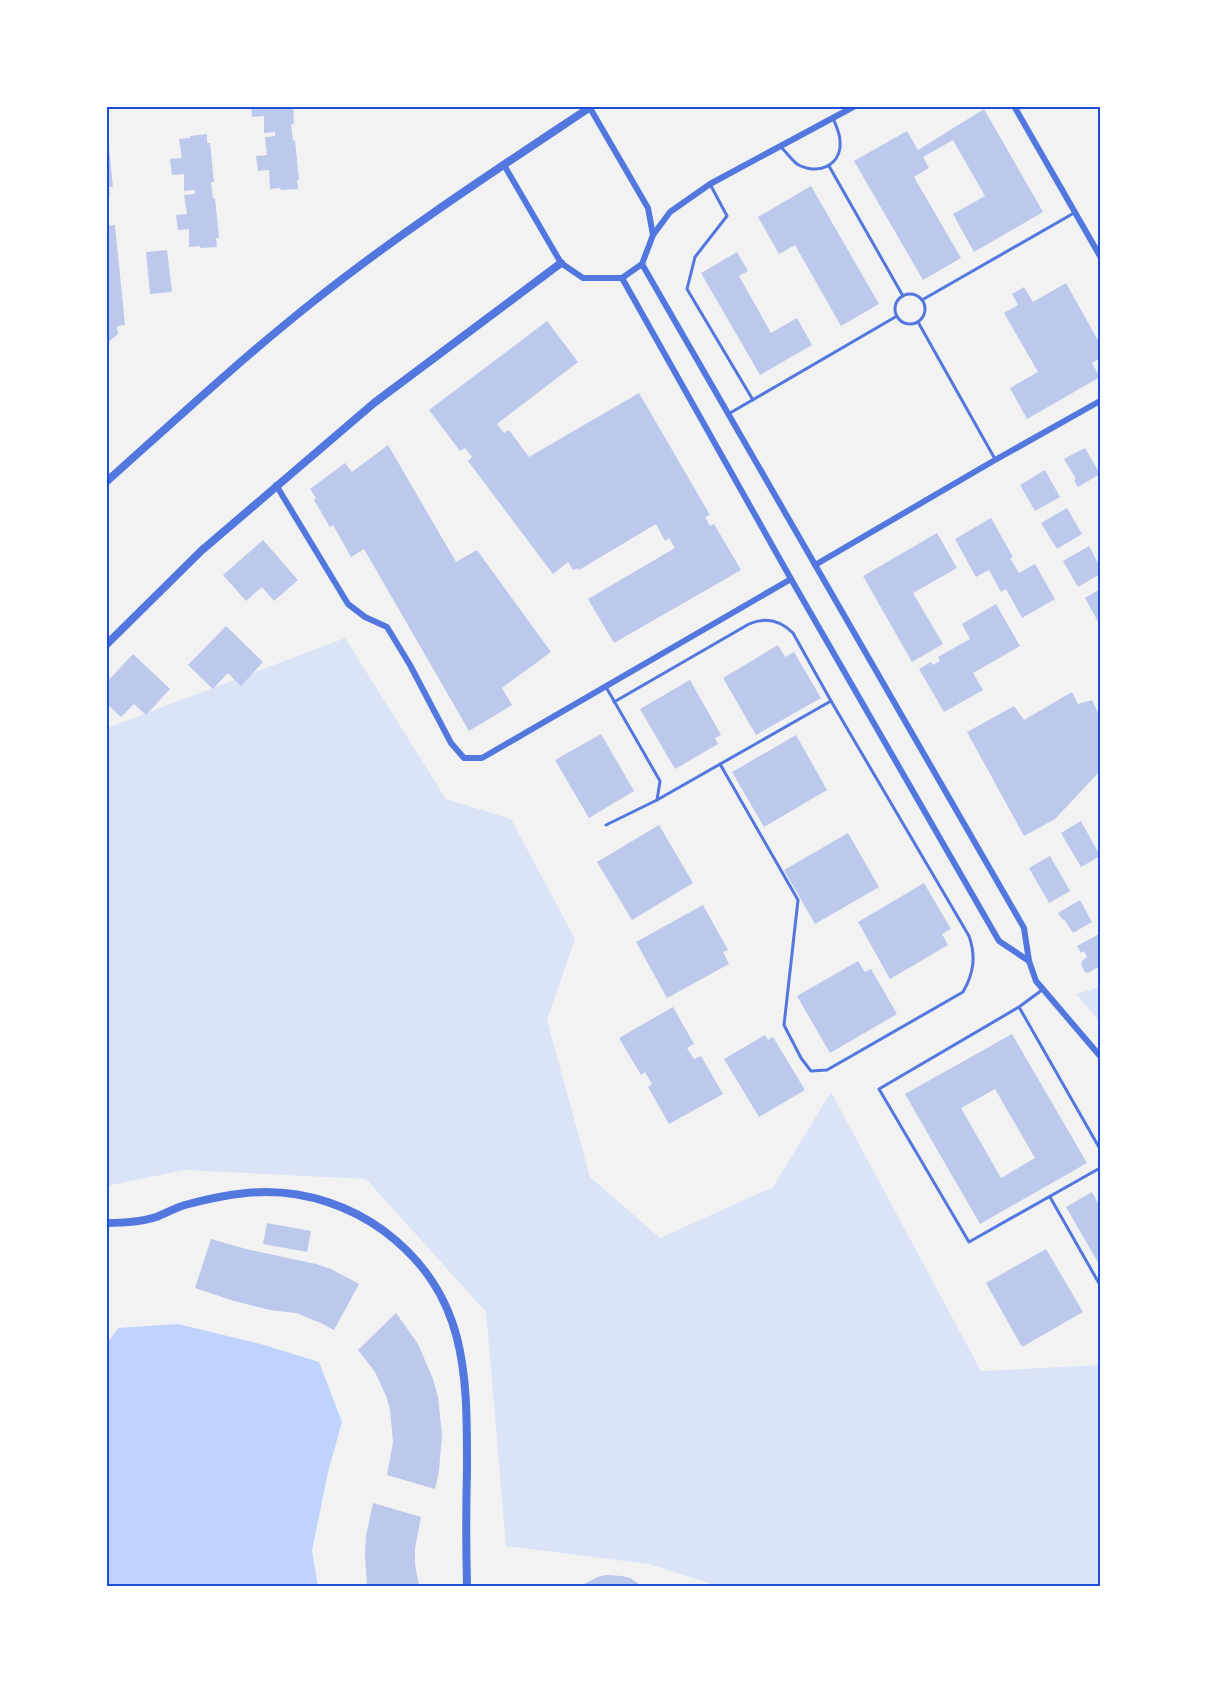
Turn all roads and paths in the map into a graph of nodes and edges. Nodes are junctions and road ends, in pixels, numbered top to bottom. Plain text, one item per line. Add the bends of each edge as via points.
1 (855, 106) edge
2 (1014, 106) edge
3 (591, 107) edge
4 (833, 118) junction
5 (781, 147) junction
6 (504, 165) junction
7 (830, 166) junction
8 (710, 184) junction
9 (1076, 212) junction
10 (653, 235) junction
11 (1101, 256) edge
12 (561, 263) junction
13 (642, 264) junction
14 (622, 278) junction
15 (903, 296) junction
16 (922, 300) junction
17 (897, 316) junction
18 (918, 322) junction
19 (753, 400) junction
20 (1101, 401) edge
21 (728, 414) junction
22 (995, 460) junction
23 (106, 482) edge
24 (276, 485) junction
25 (815, 565) junction
26 (790, 579) junction
27 (106, 645) edge
28 (605, 686) junction
29 (831, 701) junction
30 (614, 702) junction
31 (720, 764) junction
32 (657, 800) junction
33 (606, 825) dead end
34 (1029, 961) junction
35 (1043, 989) junction
36 (1019, 1007) junction
37 (1101, 1056) edge
38 (1101, 1149) edge
39 (1101, 1168) edge
40 (1050, 1197) junction
41 (106, 1223) edge
42 (1101, 1285) edge
43 (467, 1587) edge

1 - 4 street
2 - 9 street
3 - 6 street
3 - 10 street via 648,208
4 - 5 street
4 - 7 lane via 840,142
5 - 7 lane via 799,165 819,169
5 - 8 street
6 - 12 street
6 - 23 street via 423,219 309,305
7 - 15 lane
8 - 10 street via 670,212
8 - 19 lane via 727,216 695,257 687,289
9 - 11 street
9 - 16 lane
10 - 13 street
12 - 14 street via 582,279
12 - 24 street via 374,403
13 - 14 street
13 - 21 street
14 - 26 street
15 - 16 lane via 911,294
15 - 17 lane via 896,303
16 - 18 lane via 925,310
17 - 18 lane via 909,324
17 - 19 lane
18 - 22 lane
19 - 21 lane
20 - 22 street
21 - 25 street
22 - 25 street
24 - 27 street via 201,551
24 - 28 street via 348,604 387,627 464,758 482,758
25 - 34 street via 1024,928
26 - 28 street
26 - 34 street via 999,941
28 - 30 lane
29 - 30 lane via 793,633 776,621 762,620 748,624
29 - 31 lane
29 - 31 lane via 969,936 974,957 963,992 827,1070 811,1071 784,1024 798,900
30 - 32 lane via 660,781
31 - 32 lane
32 - 33 lane
34 - 35 street
35 - 36 lane
35 - 37 street
36 - 38 lane
36 - 40 lane via 879,1089 969,1242
39 - 40 lane
40 - 42 lane
41 - 43 street via 153,1218 227,1196 285,1193 324,1201 360,1215 407,1251 442,1299 462,1355 467,1445

